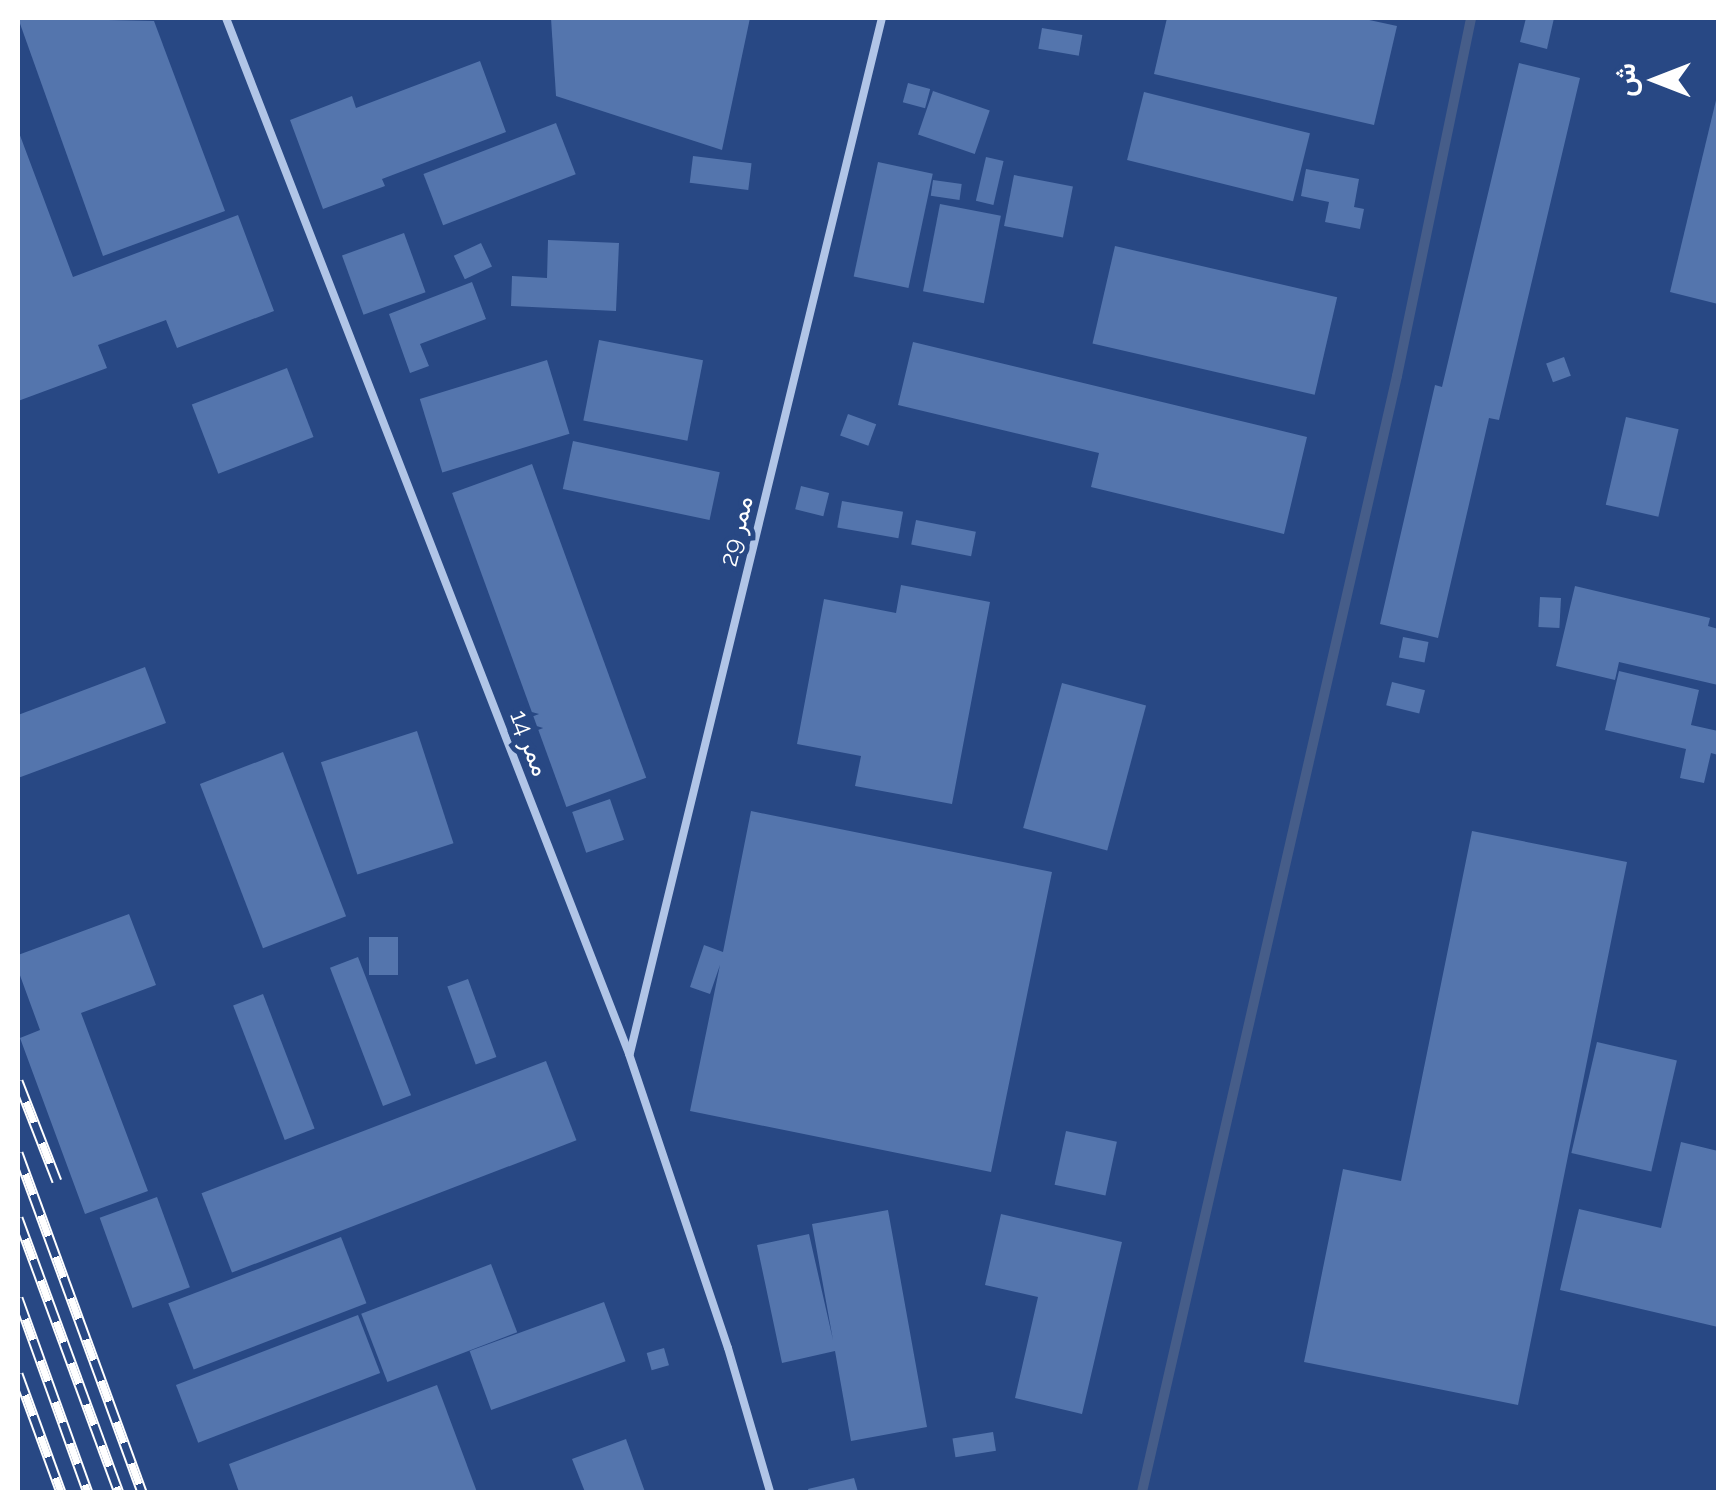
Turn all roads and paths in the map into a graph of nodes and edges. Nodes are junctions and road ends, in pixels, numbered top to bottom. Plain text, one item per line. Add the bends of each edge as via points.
1 (226, 18) edge
2 (882, 18) edge
3 (629, 1054) junction
4 (770, 1492) edge

1 - 3 lane, ممر 14
2 - 3 lane, ممر 29
3 - 4 lane, ممر 14

